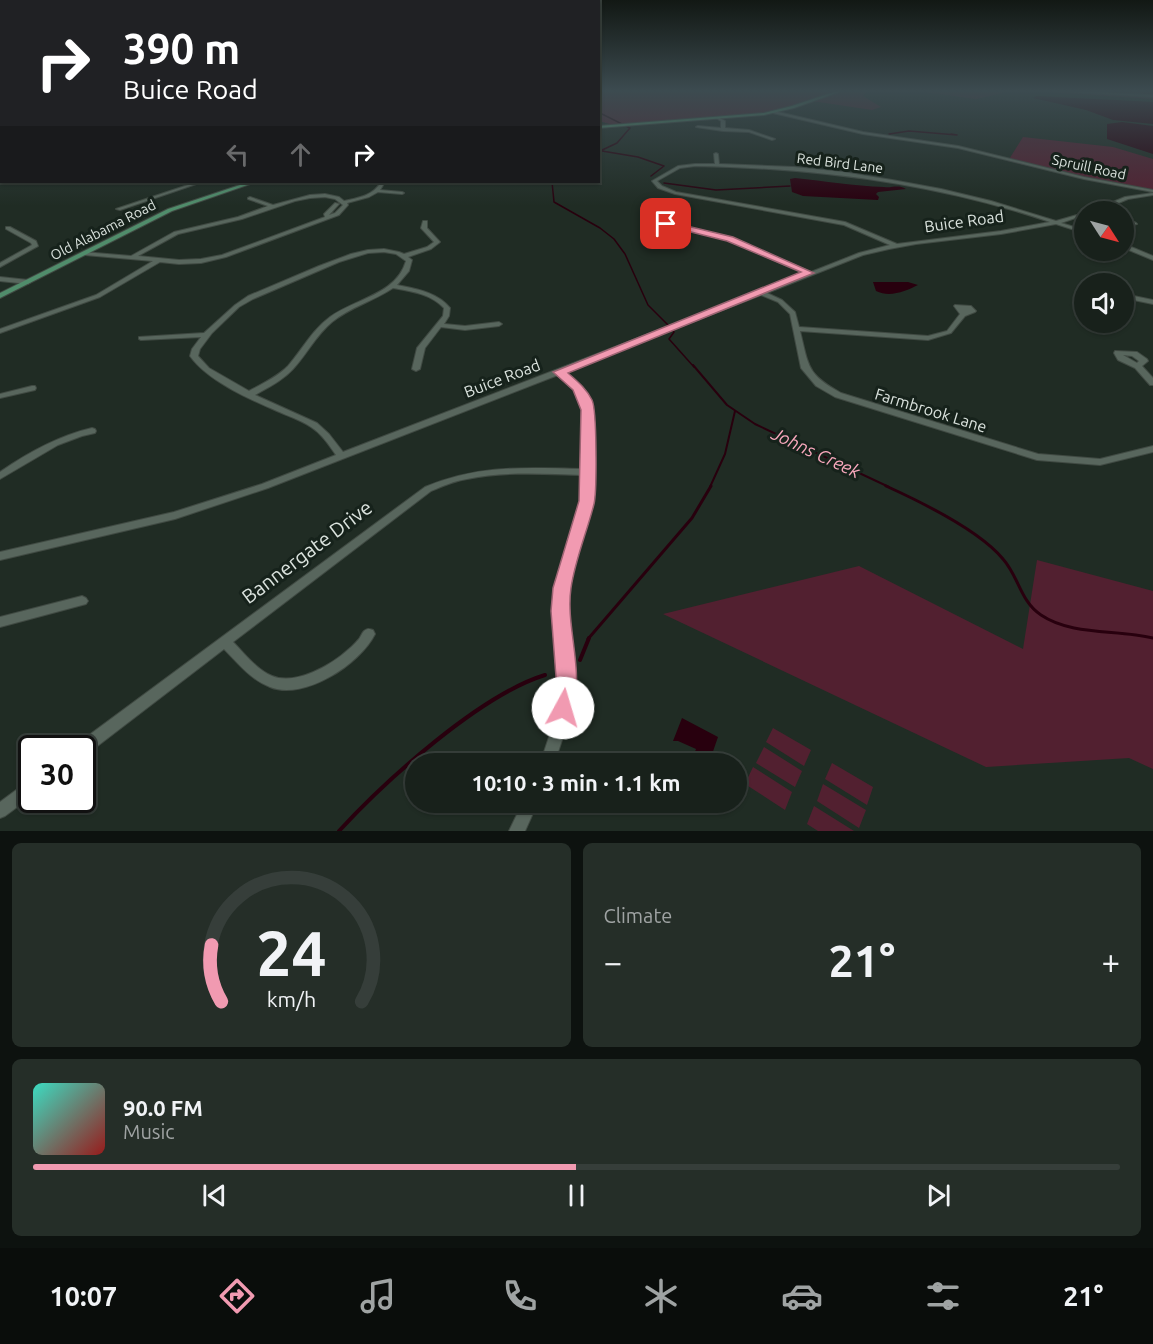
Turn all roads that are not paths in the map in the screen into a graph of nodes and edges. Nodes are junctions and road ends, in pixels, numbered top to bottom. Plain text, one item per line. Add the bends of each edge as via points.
1 (712, 129) dead end
2 (846, 129) edge
3 (723, 130) joint
4 (764, 136) dead end
5 (716, 154) dead end
6 (717, 165) junction
7 (197, 183) edge
8 (250, 183) edge
9 (382, 183) edge
10 (377, 191) junction
11 (1153, 192) edge
12 (402, 193) dead end
13 (333, 197) junction
14 (250, 198) dead end
15 (1119, 201) edge
16 (345, 202) junction
17 (337, 204) junction
18 (272, 206) junction
19 (651, 208) dead end
20 (118, 209) dead end
21 (198, 217) dead end
22 (329, 217) junction
23 (1074, 217) edge
24 (425, 222) dead end
25 (1058, 222) junction
26 (204, 226) junction
27 (8, 228) dead end
28 (1074, 228) edge
29 (895, 246) junction
30 (1134, 250) edge
31 (82, 254) junction
32 (405, 256) junction
33 (131, 258) junction
34 (1153, 258) edge
35 (159, 260) junction
36 (0, 265) edge
37 (809, 273) junction
38 (0, 279) edge
39 (28, 282) junction
40 (0, 284) edge
41 (20, 286) junction
42 (392, 286) junction
43 (760, 292) junction
44 (0, 296) edge
45 (1134, 298) edge
46 (1153, 302) edge
47 (964, 314) dead end
48 (499, 324) dead end
49 (438, 326) junction
50 (798, 329) junction
51 (0, 331) edge
52 (207, 335) junction
53 (141, 338) dead end
54 (1138, 366) dead end
55 (416, 369) dead end
56 (559, 372) junction
57 (1153, 383) edge
58 (32, 388) dead end
59 (250, 394) junction
60 (0, 396) edge
61 (92, 431) dead end
62 (1153, 449) edge
63 (341, 456) junction
64 (588, 472) junction
65 (0, 476) edge
66 (0, 556) edge
67 (82, 601) dead end
68 (0, 622) edge
69 (369, 634) dead end
70 (224, 641) junction
71 (96, 737) edge
72 (551, 753) edge
73 (18, 798) edge
74 (0, 811) edge
75 (526, 813) edge
76 (517, 831) edge

1 - 3 street
2 - 11 street, Spruill Road via 951,145
3 - 4 street
5 - 6 street
6 - 25 street, Red Bird Lane via 878,178 978,198
6 - 29 street, Red Bird Lane via 681,166 654,183 675,193 845,224
7 - 20 street
8 - 31 main road, Old Alabama Road via 170,210
9 - 10 street
10 - 12 street
10 - 16 street
11 - 15 street
13 - 16 street
13 - 17 street via 329,202
13 - 18 street via 299,198
14 - 18 street
16 - 17 street
16 - 22 street via 342,211
17 - 22 street via 326,215
18 - 26 street
19 - 37 street via 649,214 662,222 730,239
21 - 26 street
22 - 35 street via 219,257 194,262
23 - 25 street, Buice Road
24 - 32 street via 424,228 437,242
25 - 28 street, Red Bird Lane
25 - 29 street, Buice Road
26 - 33 street via 173,235
27 - 36 street via 35,246
29 - 37 street, Buice Road
30 - 34 street
31 - 33 street
31 - 39 main road, Old Alabama Road
32 - 42 street via 408,266
32 - 52 street via 380,251 343,258 248,298
33 - 35 street
35 - 51 street via 98,296
37 - 43 street, Buice Road
38 - 39 street
39 - 41 main road, Old Alabama Road
40 - 41 street
41 - 44 main road, Old Alabama Road
42 - 49 street via 443,303 447,313
42 - 59 street via 333,318 286,371
43 - 50 street, Farmbrook Lane via 789,308
43 - 56 street, Buice Road
45 - 46 street
47 - 50 street via 952,331 928,338
48 - 49 street
49 - 55 street via 421,348
50 - 62 street, Farmbrook Lane via 809,373 826,388 852,401 1016,452 1060,461 1100,462
52 - 53 street
52 - 59 street via 196,349 196,361
54 - 57 street
56 - 63 street, Buice Road
56 - 64 street via 578,388 586,402
58 - 60 street
59 - 63 street via 314,424
61 - 65 street via 46,447
63 - 66 street, Buice Road via 175,515
64 - 70 street, Bannergate Drive via 484,472 441,482 416,496
64 - 72 street via 586,501 562,588 566,677 560,724
67 - 68 street
69 - 70 street via 352,656 311,679 289,684 266,679
70 - 71 street, Bannergate Drive
73 - 74 street
75 - 76 street

